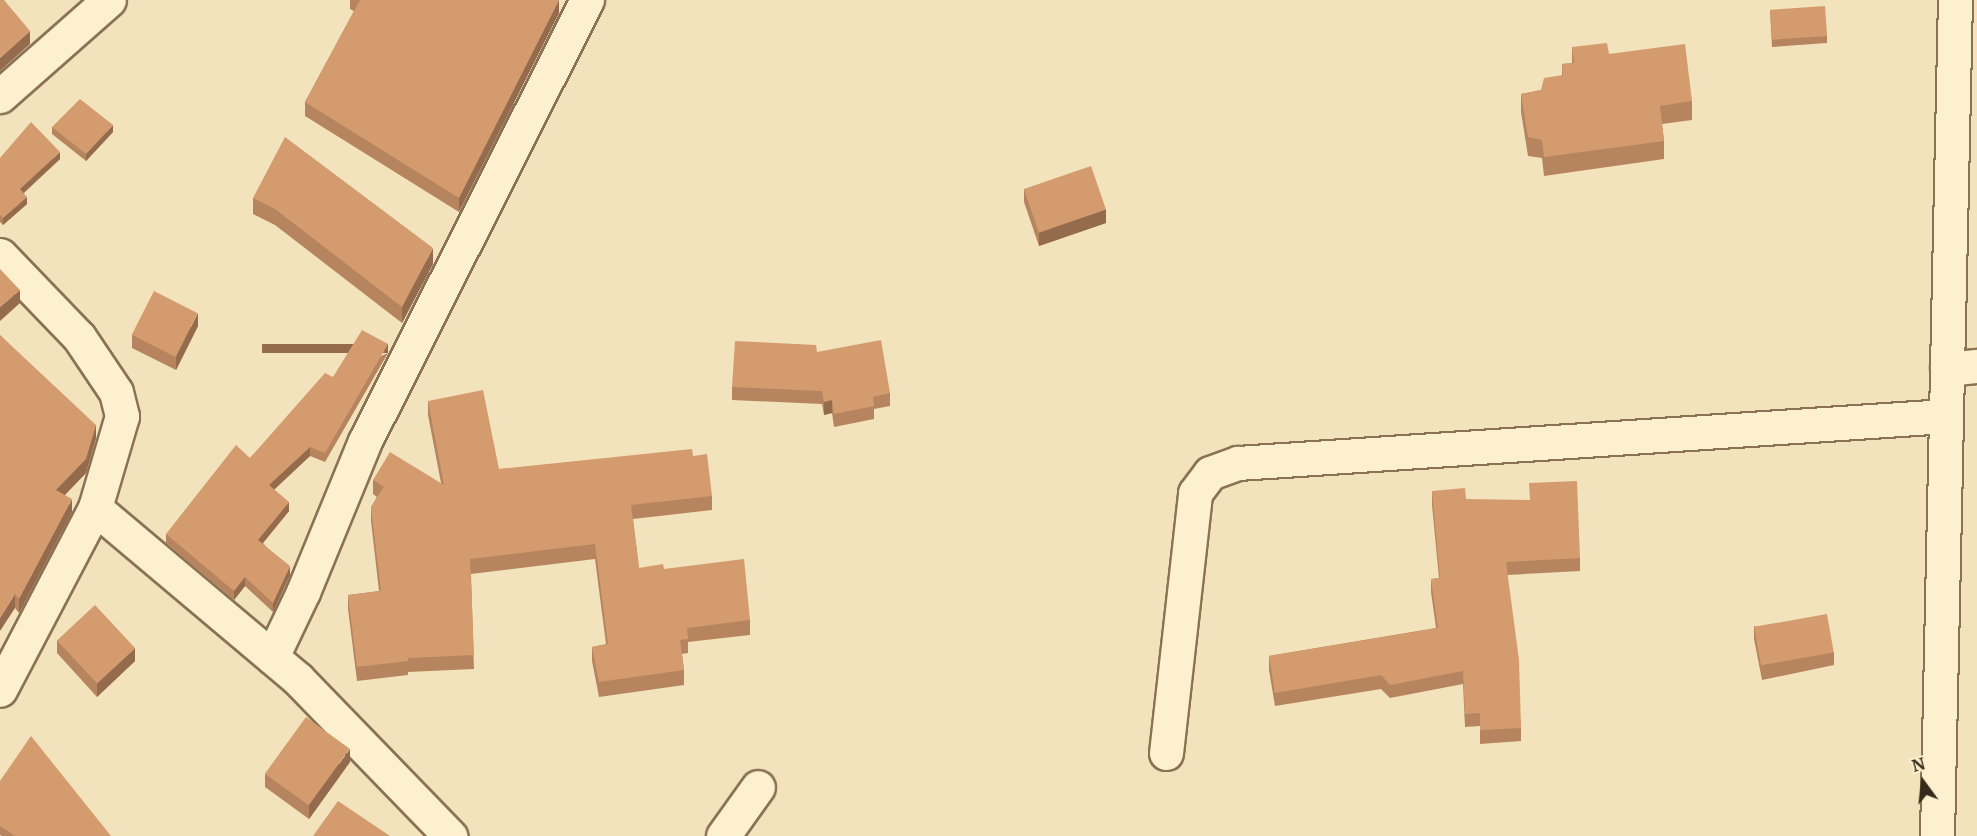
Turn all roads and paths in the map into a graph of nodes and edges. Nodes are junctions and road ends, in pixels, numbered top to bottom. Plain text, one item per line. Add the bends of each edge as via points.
1 (109, 0) edge
2 (587, 0) edge
3 (1955, 0) edge
4 (0, 96) edge
5 (0, 255) edge
6 (1962, 368) edge
7 (1945, 416) junction
8 (94, 508) junction
9 (272, 657) junction
10 (0, 690) edge
11 (1166, 753) dead end
12 (758, 786) dead end
13 (450, 836) edge
14 (723, 836) edge
15 (1937, 836) edge

1 - 4 street
2 - 9 street via 365,441
3 - 6 street
5 - 8 street via 79,337 116,392 122,416
6 - 7 street
7 - 11 street via 1238,463 1210,473 1195,494
7 - 15 street
8 - 9 street
8 - 10 street
9 - 13 street
12 - 14 street

